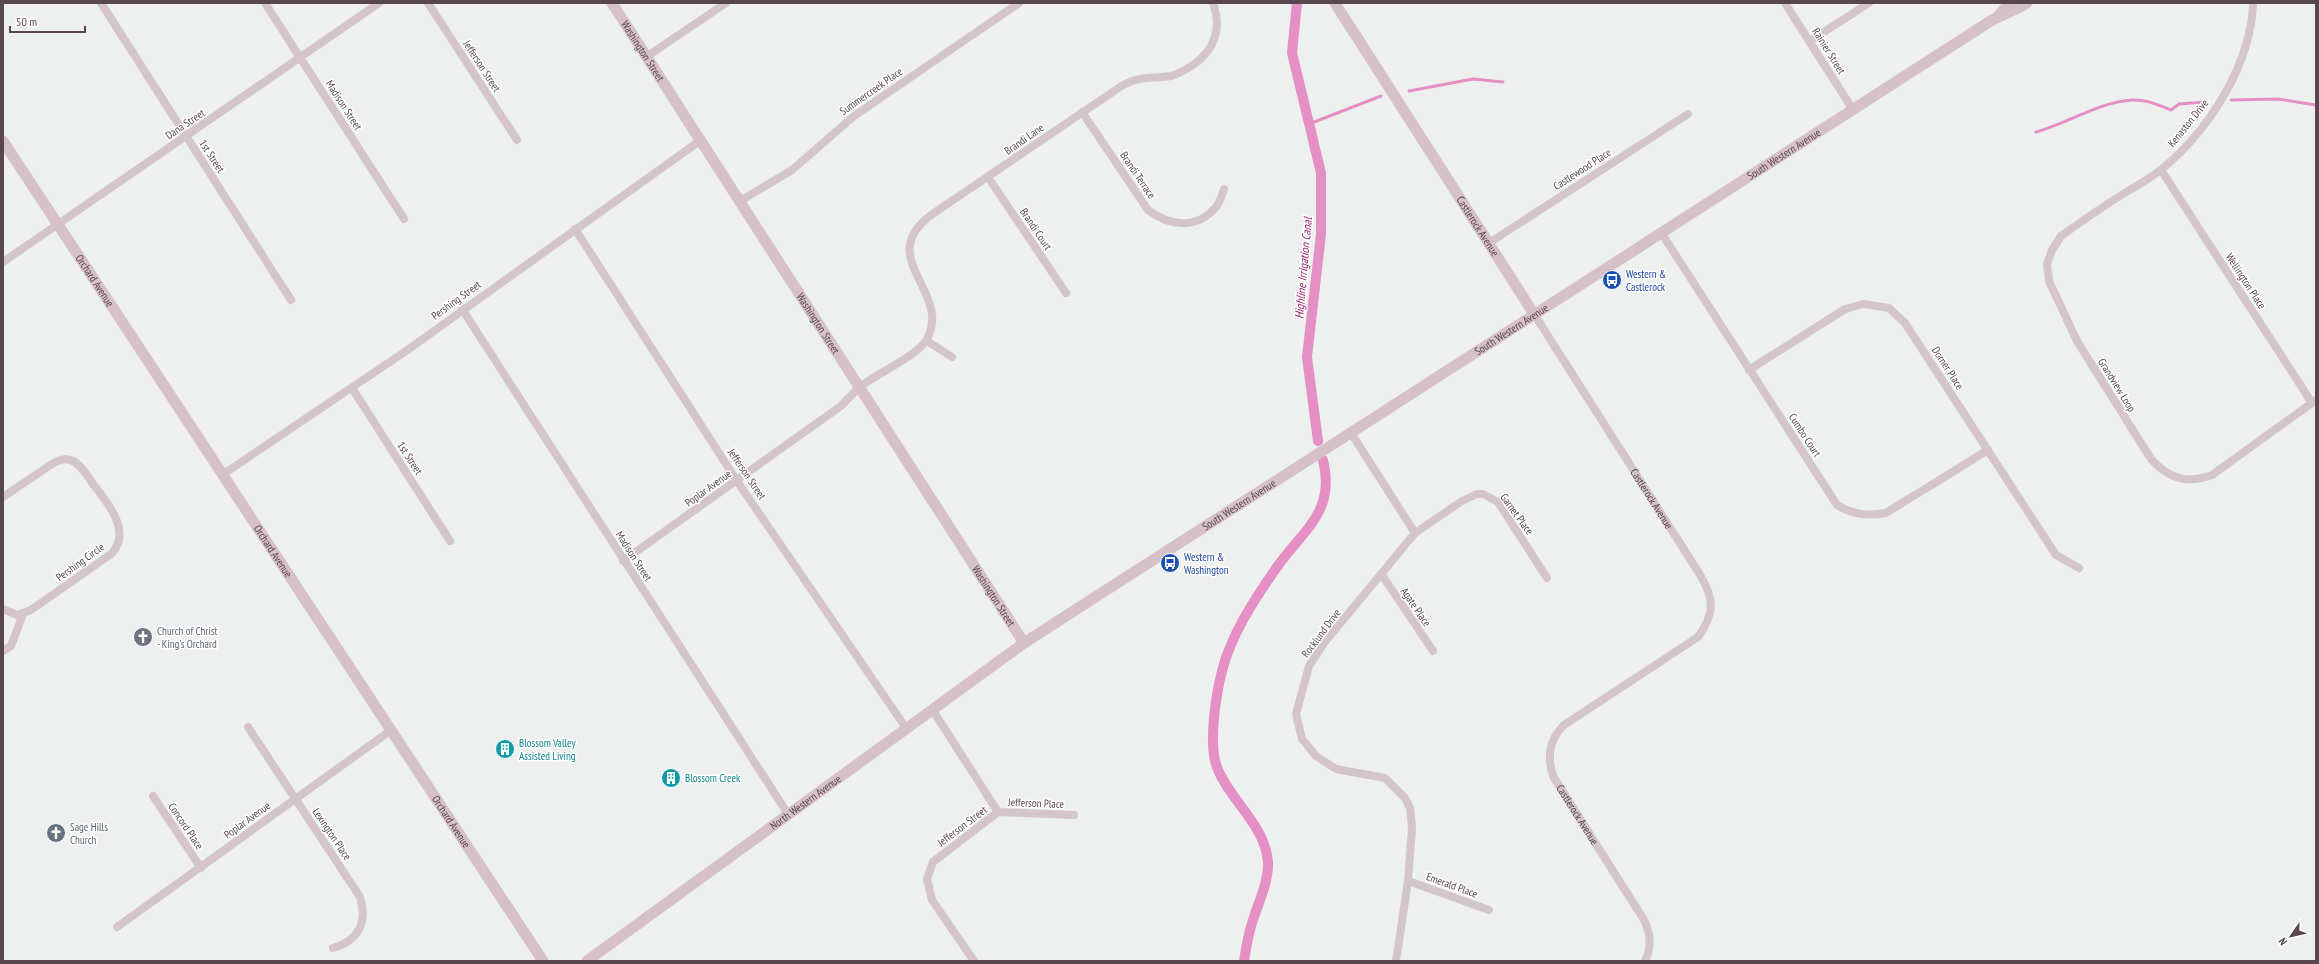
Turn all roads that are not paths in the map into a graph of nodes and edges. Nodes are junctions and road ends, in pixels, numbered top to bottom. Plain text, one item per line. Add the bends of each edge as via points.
1 (101, 3) edge
2 (265, 3) edge
3 (379, 3) edge
4 (428, 3) edge
5 (612, 3) edge
6 (726, 3) edge
7 (1019, 3) edge
8 (1213, 3) edge
9 (1335, 3) edge
10 (1785, 3) edge
11 (1869, 3) edge
12 (2010, 3) edge
13 (2027, 3) edge
14 (2253, 3) edge
15 (1999, 15) junction
16 (1810, 41) junction
17 (646, 57) junction
18 (300, 58) junction
19 (1853, 110) junction
20 (1082, 112) junction
21 (1688, 114) dead end
22 (187, 136) junction
23 (3, 140) edge
24 (517, 140) dead end
25 (701, 140) junction
26 (2161, 170) junction
27 (988, 177) junction
28 (1224, 189) dead end
29 (740, 201) junction
30 (2086, 218) joint
31 (404, 219) dead end
32 (58, 224) junction
33 (575, 229) junction
34 (1662, 234) junction
35 (1489, 243) junction
36 (3, 262) edge
37 (1066, 293) dead end
38 (291, 300) dead end
39 (462, 309) junction
40 (1534, 314) junction
41 (927, 341) junction
42 (952, 357) dead end
43 (1749, 370) junction
44 (861, 387) junction
45 (352, 388) junction
46 (2314, 402) edge
47 (1351, 433) junction
48 (1988, 450) junction
49 (222, 475) junction
50 (737, 481) junction
51 (3, 497) edge
52 (1415, 533) junction
53 (450, 541) dead end
54 (623, 561) junction
55 (2080, 568) dead end
56 (1382, 575) junction
57 (1547, 578) dead end
58 (3, 610) edge
59 (23, 614) junction
60 (1024, 643) junction
61 (3, 651) edge
62 (1433, 651) dead end
63 (932, 709) junction
64 (248, 727) dead end
65 (906, 728) junction
66 (390, 731) junction
67 (153, 796) dead end
68 (295, 799) junction
69 (998, 812) junction
70 (788, 814) junction
71 (1074, 815) dead end
72 (201, 868) junction
73 (1408, 881) junction
74 (1489, 910) dead end
75 (117, 927) dead end
76 (333, 948) dead end
77 (543, 961) edge
78 (587, 961) edge
79 (974, 961) edge
80 (1396, 961) edge
81 (1645, 961) edge

1 - 22 street, 1st Street
2 - 18 street, Madison Street
3 - 18 street, Dana Street
4 - 24 street, Jefferson Street
5 - 17 street, Washington Street
6 - 17 street
7 - 29 street, Summercreek Place via 854,116 792,170
8 - 20 street, Brandi Lane via 1218,20 1217,29 1213,45 1203,58 1176,74 1134,79
9 - 35 street, Castlerock Avenue
10 - 16 street, Rainier Street
11 - 16 street
12 - 15 street, South Western Avenue
13 - 15 street, South Western Avenue via 2012,12
14 - 26 street, Kenaston Drive via 2248,42 2228,86 2197,132
15 - 19 street, South Western Avenue
16 - 19 street, Rainier Street
17 - 25 street, Washington Street
18 - 22 street, Dana Street
18 - 31 street, Madison Street
19 - 34 street, South Western Avenue
20 - 27 street, Brandi Lane
20 - 28 street, Brandi Terrace via 1148,210 1159,218 1170,223 1182,224 1200,219 1216,206
21 - 35 street, Castlewood Place
22 - 32 street, Dana Street
22 - 38 street, 1st Street
23 - 32 street, Orchard Avenue
25 - 29 street, Washington Street
25 - 33 street, Pershing Street
26 - 30 street, Kenaston Drive
26 - 46 street, Wellington Place
27 - 37 street, Brandi Court
27 - 41 street, Brandi Lane via 928,216 913,234 910,260 914,273 931,303 931,328
29 - 44 street, Washington Street
30 - 46 street, Grandview Loop via 2061,236 2052,250 2047,264 2049,281 2078,341 2151,460 2161,470 2185,480 2199,480 2212,475
32 - 36 street, Dana Street
32 - 49 street, Orchard Avenue
33 - 39 street, Pershing Street
33 - 50 street, Jefferson Street
34 - 40 street, South Western Avenue
34 - 43 street, Cumbo Court
35 - 40 street, Castlerock Avenue
39 - 45 street, Pershing Street
39 - 54 street, Madison Street
40 - 47 street, South Western Avenue
40 - 81 street, Castlerock Avenue via 1692,561 1708,589 1711,601 1711,614 1698,637 1564,725 1550,745 1552,776 1644,920 1650,941 1650,951
41 - 42 street
41 - 44 street
43 - 48 street, Dorner Place via 1845,309 1864,304 1889,308 1905,323
43 - 48 street, Cumbo Court via 1837,505 1852,513 1869,516 1886,513
44 - 50 street, Poplar Avenue via 841,406
44 - 60 street, Washington Street
45 - 49 street, Pershing Street
45 - 53 street, 1st Street
47 - 52 street
47 - 60 street, South Western Avenue
48 - 55 street, Dorner Place via 2056,555
49 - 66 street, Orchard Avenue
50 - 54 street, Poplar Avenue
50 - 65 street, Jefferson Street
51 - 59 street, Pershing Circle via 52,464 70,460 84,471 114,513 118,524 117,545 111,554
52 - 56 street, Rocklund Drive
52 - 57 street, Garnet Place via 1462,501 1483,494 1498,502
54 - 70 street, Madison Street
56 - 62 street, Agate Place
56 - 73 street, Rocklund Drive via 1324,643 1309,666 1296,714 1302,740 1324,763 1385,778 1404,798 1410,808 1412,819
58 - 59 street via 11,614
59 - 61 street via 11,646
60 - 63 street, North Western Avenue
63 - 65 street, North Western Avenue
63 - 69 street, Jefferson Street
64 - 68 street, Lexington Place
65 - 70 street, North Western Avenue
66 - 68 street, Poplar Avenue
66 - 77 street, Orchard Avenue
67 - 72 street, Concord Place
68 - 72 street, Poplar Avenue
68 - 76 street, Lexington Place via 353,886 362,905 361,925 351,940
69 - 71 street, Jefferson Place
69 - 79 street, Jefferson Street via 933,862 927,879 932,900
70 - 78 street, North Western Avenue
72 - 75 street, Poplar Avenue
73 - 74 street, Emerald Place
73 - 80 street, Rocklund Drive

